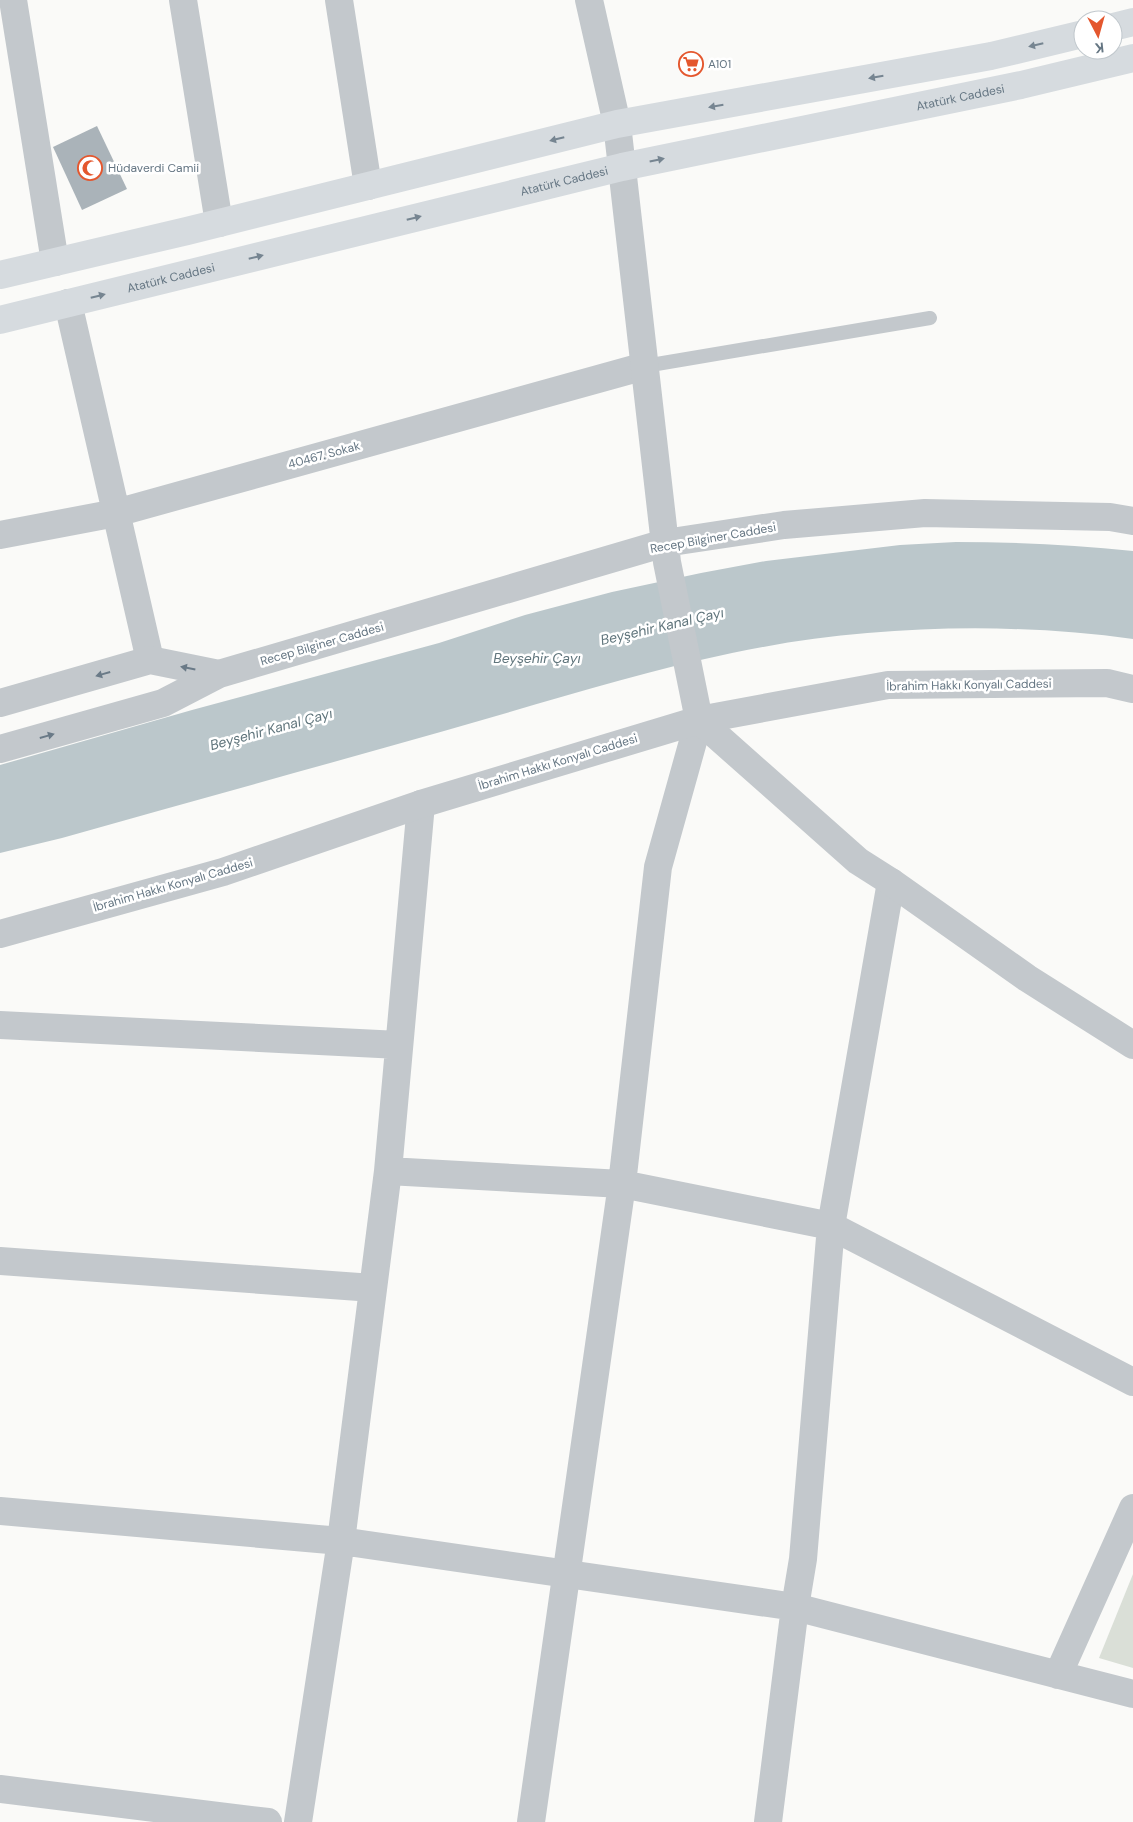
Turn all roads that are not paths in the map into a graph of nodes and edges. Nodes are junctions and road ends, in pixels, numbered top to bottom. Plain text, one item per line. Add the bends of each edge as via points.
1 (13, 0) edge
2 (183, 0) edge
3 (340, 0) edge
4 (589, 0) edge
5 (1073, 36) edge
6 (1133, 58) edge
7 (617, 124) junction
8 (622, 167) junction
9 (368, 186) junction
10 (219, 223) junction
11 (55, 262) junction
12 (0, 275) edge
13 (68, 303) junction
14 (930, 318) dead end
15 (0, 320) edge
16 (645, 366) junction
17 (116, 513) junction
18 (1133, 521) edge
19 (0, 535) edge
20 (666, 553) junction
21 (150, 660) junction
22 (219, 674) junction
23 (1133, 689) edge
24 (0, 703) edge
25 (698, 720) junction
26 (0, 749) edge
27 (421, 804) junction
28 (892, 882) junction
29 (0, 934) edge
30 (0, 1026) edge
31 (400, 1045) junction
32 (1133, 1045) edge
33 (388, 1171) junction
34 (622, 1184) junction
35 (831, 1226) junction
36 (0, 1261) edge
37 (373, 1288) junction
38 (1133, 1382) edge
39 (1133, 1508) edge
40 (0, 1511) edge
41 (341, 1541) junction
42 (566, 1573) junction
43 (794, 1607) junction
44 (1058, 1675) junction
45 (1133, 1694) edge
46 (0, 1789) edge
47 (771, 1821) edge
48 (268, 1822) edge
49 (298, 1822) edge
50 (531, 1822) edge

1 - 11 street
2 - 10 street
3 - 9 street
4 - 7 street
5 -> 7 main road via 991,56
8 -> 6 main road, Atatürk Caddesi via 1021,85
7 - 8 street
7 -> 9 main road
13 -> 8 main road, Atatürk Caddesi
8 - 16 street
9 - 10 main road
10 - 11 main road
11 - 12 main road
13 - 15 main road, Atatürk Caddesi
13 - 17 street
14 - 16 lane
16 - 17 street, 40467. Sokak
16 - 20 street
17 - 19 street, 40467. Sokak
17 - 21 street
18 - 20 street, Recep Bilginer Caddesi via 1110,517 925,513 784,525
20 - 22 street, Recep Bilginer Caddesi
20 - 25 street
22 -> 21 street, Recep Bilginer Caddesi
21 -> 24 street, Recep Bilginer Caddesi
26 -> 22 street, Recep Bilginer Caddesi via 163,703
23 - 25 street, İbrahim Hakkı Konyalı Caddesi via 1107,683 888,685
25 - 27 street, İbrahim Hakkı Konyalı Caddesi
25 - 28 street via 858,861
25 - 34 street via 658,867
27 - 29 street, İbrahim Hakkı Konyalı Caddesi via 223,872
27 - 31 street
28 - 32 street via 1027,978
28 - 35 street
30 - 31 street
31 - 33 street
33 - 34 street
33 - 37 street
34 - 35 street
34 - 42 street
35 - 38 street
35 - 43 street via 803,1559
36 - 37 street
37 - 41 street
39 - 44 street
40 - 41 street
41 - 42 street
41 - 49 street
42 - 43 street
42 - 50 street
43 - 44 street
43 - 47 street
44 - 45 street
46 - 48 street

